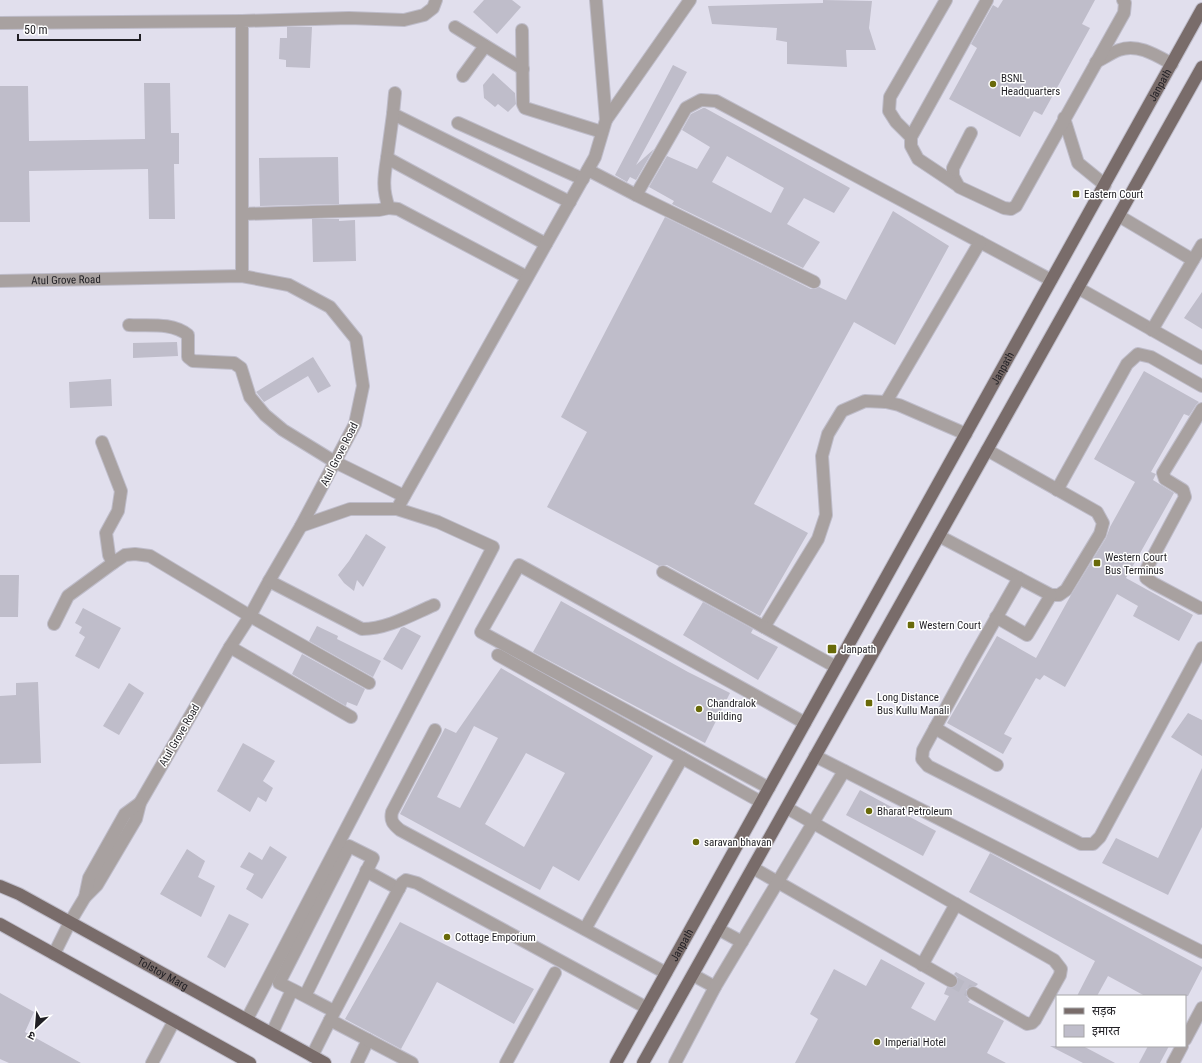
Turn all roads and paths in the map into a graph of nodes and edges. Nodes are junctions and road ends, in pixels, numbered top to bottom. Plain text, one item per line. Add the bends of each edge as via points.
1 (436, 0) edge
2 (596, 0) edge
3 (690, 0) edge
4 (946, 0) edge
5 (986, 0) edge
6 (1123, 0) edge
7 (1202, 9) edge
8 (242, 21) junction
9 (0, 23) edge
10 (455, 27) dead end
11 (522, 30) dead end
12 (485, 46) junction
13 (1096, 62) junction
14 (1172, 64) junction
15 (1202, 67) edge
16 (523, 69) junction
17 (463, 76) dead end
18 (395, 94) dead end
19 (393, 114) junction
20 (1064, 118) junction
21 (606, 120) junction
22 (458, 123) dead end
23 (602, 132) junction
24 (971, 133) dead end
25 (911, 137) junction
26 (387, 158) junction
27 (585, 174) junction
28 (1105, 184) junction
29 (959, 187) junction
30 (636, 195) junction
31 (570, 202) junction
32 (389, 208) junction
33 (242, 214) junction
34 (1119, 216) junction
35 (980, 242) junction
36 (546, 244) junction
37 (1202, 245) edge
38 (1193, 260) junction
39 (242, 276) junction
40 (527, 277) junction
41 (1051, 280) junction
42 (0, 281) edge
43 (814, 282) dead end
44 (1078, 288) junction
45 (129, 325) dead end
46 (1152, 330) junction
47 (1202, 358) edge
48 (1202, 386) edge
49 (886, 402) junction
50 (1202, 409) edge
51 (966, 434) junction
52 (102, 442) dead end
53 (987, 450) junction
54 (335, 462) junction
55 (1057, 490) junction
56 (404, 496) junction
57 (397, 509) junction
58 (302, 526) junction
59 (939, 536) junction
60 (113, 563) junction
61 (663, 572) dead end
62 (1019, 578) junction
63 (269, 581) junction
64 (1051, 595) junction
65 (434, 605) dead end
66 (1200, 608) dead end
67 (250, 616) junction
68 (996, 618) junction
69 (54, 624) dead end
70 (764, 627) junction
71 (230, 647) junction
72 (1202, 648) edge
73 (498, 655) dead end
74 (836, 667) junction
75 (369, 683) dead end
76 (352, 717) dead end
77 (805, 723) junction
78 (935, 728) junction
79 (435, 730) dead end
80 (816, 756) junction
81 (682, 758) junction
82 (997, 765) dead end
83 (844, 771) junction
84 (769, 788) junction
85 (761, 802) junction
86 (787, 808) junction
87 (813, 822) junction
88 (753, 868) junction
89 (366, 871) junction
90 (777, 882) junction
91 (0, 886) edge
92 (399, 889) junction
93 (956, 904) junction
94 (70, 922) junction
95 (0, 924) edge
96 (718, 929) junction
97 (585, 930) junction
98 (742, 942) junction
99 (1202, 952) edge
100 (54, 954) junction
101 (922, 965) junction
102 (555, 973) dead end
103 (666, 973) junction
104 (692, 975) junction
105 (951, 981) tunnel mouth
106 (715, 987) junction
107 (292, 990) junction
108 (973, 993) tunnel mouth
109 (305, 996) junction
110 (647, 1008) junction
111 (1202, 1008) edge
112 (332, 1015) junction
113 (174, 1020) junction
114 (248, 1020) junction
115 (272, 1033) junction
116 (1186, 1038) edge
117 (368, 1040) junction
118 (1181, 1047) edge
119 (312, 1056) junction
120 (152, 1063) edge
121 (250, 1063) edge
122 (325, 1063) edge
123 (357, 1063) edge
124 (412, 1063) edge
125 (506, 1063) edge
126 (616, 1063) edge
127 (643, 1063) edge
128 (675, 1063) edge
129 (1173, 1063) edge

1 - 8 street via 433,8 424,15 404,20 349,18
2 - 21 street
3 - 21 street
4 - 25 street via 890,97 889,111
5 - 25 street
6 - 13 street via 1124,13
7 - 14 main road, Janpath
8 - 9 street
8 - 33 street
10 - 12 street
11 - 16 street
12 - 16 street
12 - 17 street
13 - 14 street via 1120,50 1138,48
13 - 20 street
14 - 28 main road, Janpath
15 - 34 main road
16 - 23 street via 523,104 526,108
18 - 19 street
19 - 26 street
19 - 31 street
20 - 28 street via 1078,163
20 - 29 street via 1016,206 1011,209 1004,208
21 - 23 street
22 - 27 street
23 - 27 street via 595,157
24 - 29 street via 953,168 953,176
25 - 29 street via 918,159
26 - 32 street via 384,195
26 - 36 street
27 - 30 street
27 - 31 street
28 - 41 main road, Janpath
30 - 35 street via 686,108 701,100 716,101
30 - 43 street
31 - 36 street
32 - 33 street
32 - 40 street via 398,209
33 - 39 street
34 - 38 street
34 - 44 main road
35 - 41 street
35 - 49 street
36 - 40 street
37 - 38 street
38 - 46 street
39 - 42 street, Atul Grove Road
39 - 54 street, Atul Grove Road via 289,285 330,307 356,339 363,386 355,424
40 - 56 street
41 - 51 main road, Janpath
44 - 46 street
44 - 53 main road
45 - 54 street via 172,326 188,335 188,357 193,361 234,363 241,368 250,397 265,415 283,430
46 - 47 street
48 - 55 street via 1150,357 1138,354 1128,364
49 - 51 street via 899,405
49 - 70 street via 865,401 842,411 828,434 822,456 826,515 818,539
50 - 66 street via 1163,473 1165,479 1184,490 1184,497 1147,568 1146,578
51 - 74 main road, Janpath
52 - 60 street via 121,491 118,511 106,533 109,555
53 - 55 street
53 - 59 main road
54 - 56 street
54 - 58 street, Atul Grove Road
55 - 64 street via 1097,512 1103,523 1100,534 1066,590 1059,595
56 - 57 street
57 - 58 street via 350,509
57 - 114 street via 438,522 493,547
58 - 63 street, Atul Grove Road
59 - 62 street
59 - 80 main road
60 - 67 street via 126,555 150,556
60 - 69 street via 68,596
61 - 70 street
62 - 64 street
62 - 68 street
63 - 65 street via 362,629 374,629 395,623
63 - 67 street, Atul Grove Road
64 - 68 street via 1028,635
67 - 71 street, Atul Grove Road
67 - 75 street
68 - 78 street
70 - 74 street
71 - 76 street
71 - 94 street, Atul Grove Road via 140,803 136,818 98,885 85,897
72 - 78 street via 1100,837 1093,844 1081,844 928,766 922,759 923,750
73 - 81 street
74 - 77 main road, Janpath
77 - 84 main road, Janpath
77 - 84 street via 519,565 481,632
78 - 82 street
79 - 97 street via 392,812 393,824
80 - 83 street
80 - 86 main road
81 - 85 street
81 - 97 street
83 - 87 street
83 - 99 street
84 - 85 main road, Janpath
85 - 103 main road, Janpath
86 - 87 street
86 - 88 main road
87 - 90 street
87 - 93 street
88 - 90 street
88 - 96 main road
89 - 92 street
89 - 107 street via 373,858 348,846 279,983
89 - 109 street
90 - 98 street
90 - 101 street
91 - 94 main road, Tolstoy Marg
92 - 110 street via 406,880 417,883
92 - 112 street
93 - 101 street
93 - 108 street via 1054,960 1061,969 1032,1023 1026,1024
94 - 100 street, Atul Grove Road
94 - 114 main road, Tolstoy Marg
95 - 100 main road
96 - 98 street
96 - 104 main road
97 - 103 street
98 - 106 street
100 - 113 main road
101 - 105 street
102 - 125 street
103 - 110 main road, Janpath
104 - 106 street
104 - 127 main road
106 - 128 street
107 - 109 street
107 - 115 street
109 - 112 street
110 - 126 main road, Janpath
111 - 116 street
112 - 117 street
112 - 119 street
113 - 120 street
113 - 121 main road
114 - 115 main road, Tolstoy Marg
115 - 119 main road, Tolstoy Marg
117 - 123 street
117 - 124 street
118 - 129 street
119 - 122 main road, Tolstoy Marg

